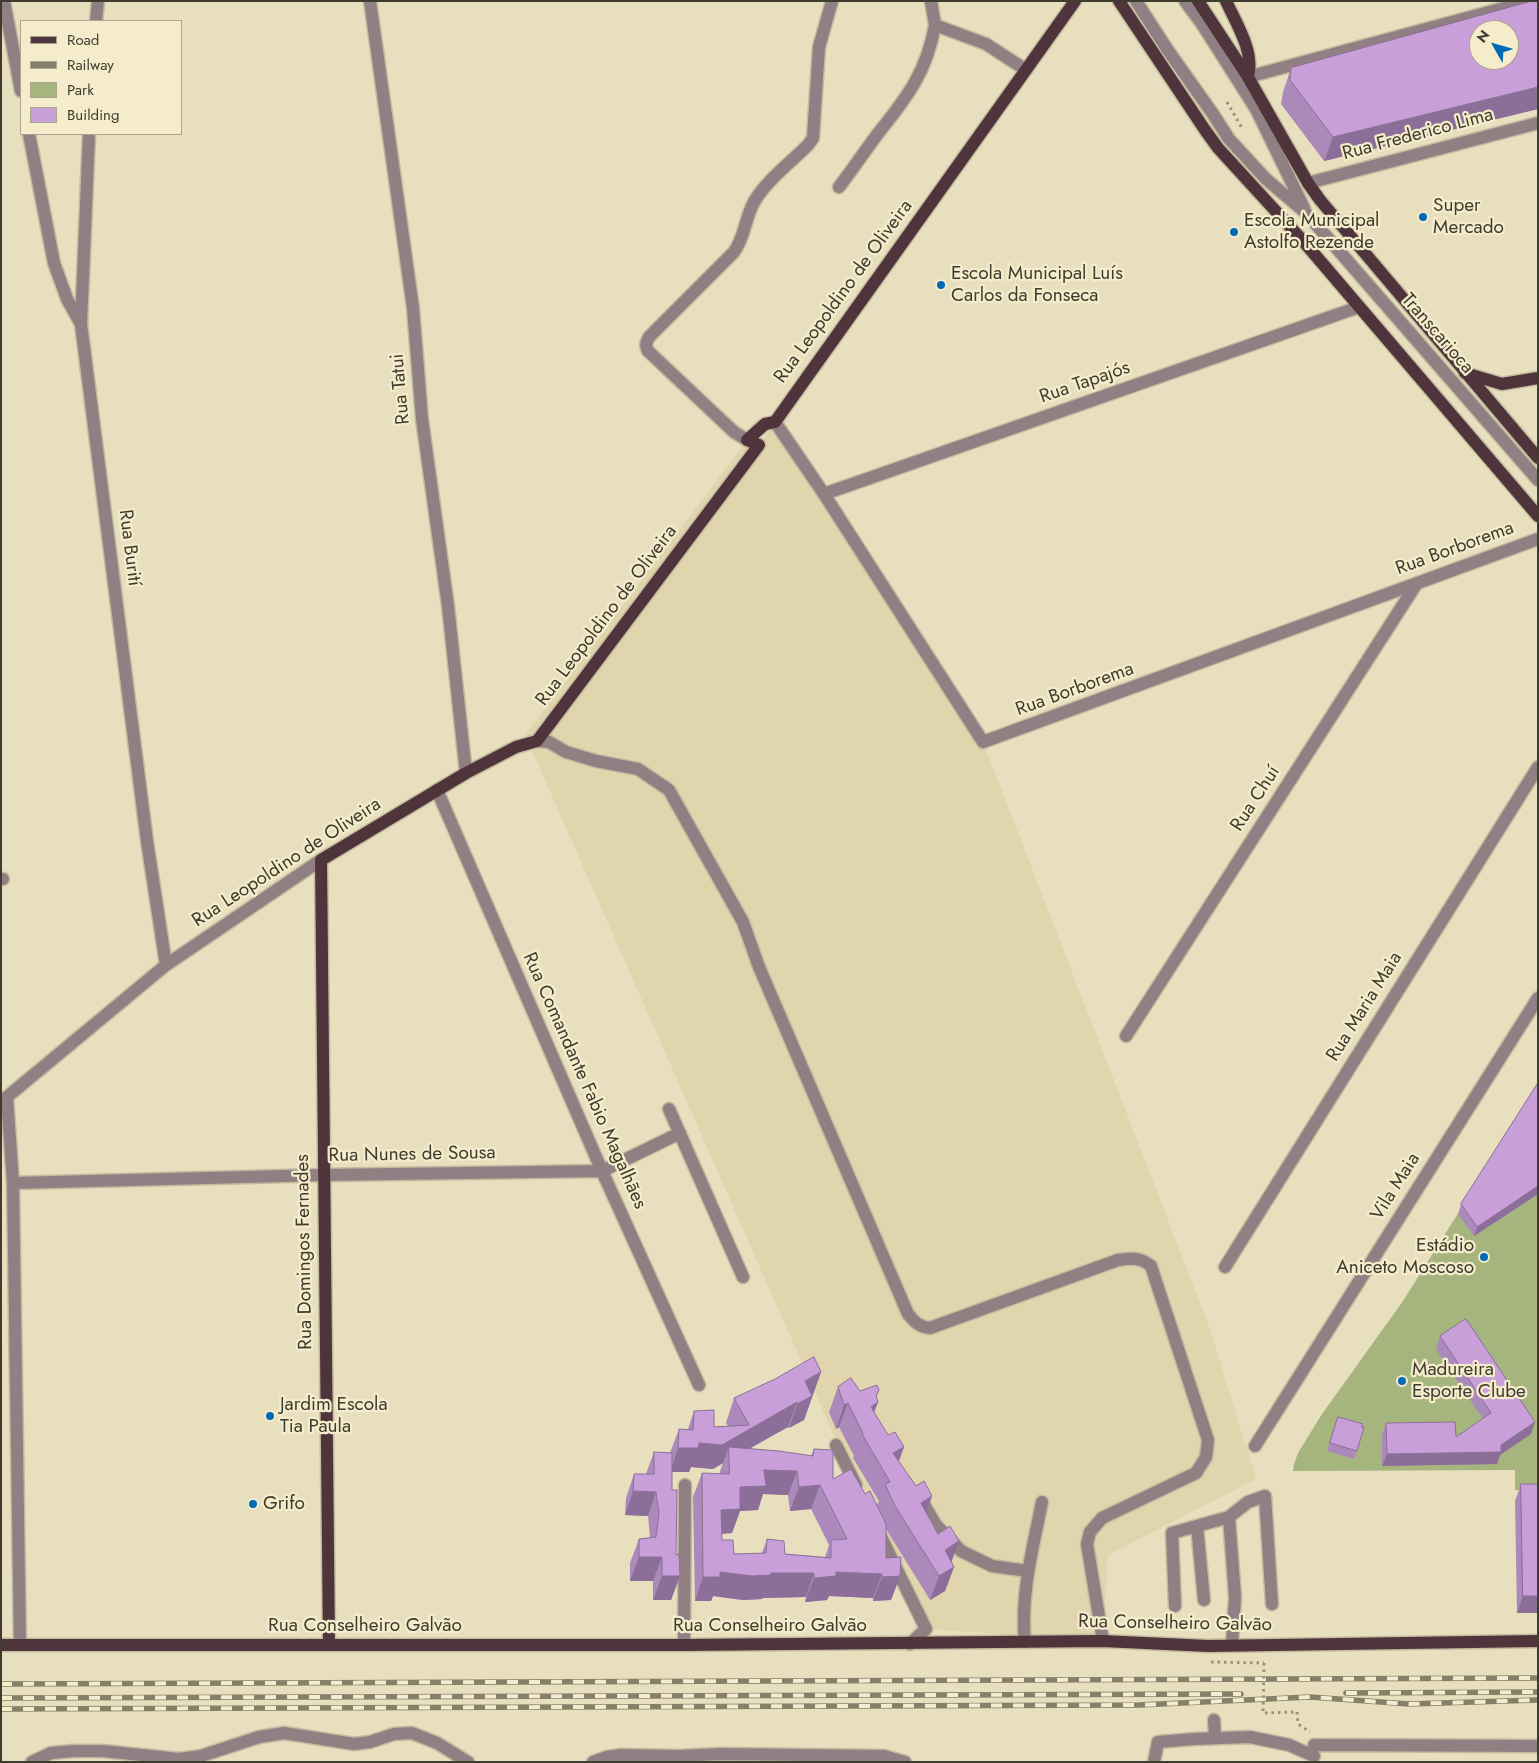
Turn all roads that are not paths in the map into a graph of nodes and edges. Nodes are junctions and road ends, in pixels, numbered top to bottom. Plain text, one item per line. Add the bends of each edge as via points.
1 (4, 1) edge
2 (98, 1) edge
3 (370, 1) edge
4 (832, 1) edge
5 (931, 1) edge
6 (1075, 1) edge
7 (1119, 1) edge
8 (1136, 1) edge
9 (1186, 1) edge
10 (1198, 1) edge
11 (1226, 1) edge
12 (1530, 1) edge
13 (96, 20) edge
14 (935, 26) junction
15 (1026, 70) junction
16 (1248, 77) junction
17 (20, 86) edge
18 (1538, 123) edge
19 (29, 135) edge
20 (90, 135) edge
21 (1308, 183) junction
22 (839, 187) dead end
23 (1306, 213) junction
24 (1359, 307) junction
25 (81, 324) junction
26 (1465, 373) junction
27 (1538, 378) edge
28 (775, 422) junction
29 (747, 440) junction
30 (1538, 458) edge
31 (1538, 480) edge
32 (824, 494) junction
33 (1538, 516) edge
34 (1538, 539) edge
35 (1417, 583) junction
36 (537, 741) junction
37 (1538, 767) edge
38 (466, 773) junction
39 (437, 790) junction
40 (321, 860) junction
41 (166, 965) junction
42 (1538, 998) edge
43 (1126, 1036) dead end
44 (4, 1100) edge
45 (669, 1109) dead end
46 (680, 1133) junction
47 (602, 1171) junction
48 (323, 1175) junction
49 (13, 1183) junction
50 (1225, 1267) dead end
51 (743, 1277) dead end
52 (699, 1385) dead end
53 (836, 1445) dead end
54 (1255, 1446) dead end
55 (685, 1485) dead end
56 (914, 1487) edge
57 (863, 1500) edge
58 (1042, 1502) dead end
59 (1230, 1517) junction
60 (876, 1526) edge
61 (1197, 1526) junction
62 (1028, 1571) junction
63 (1204, 1600) dead end
64 (1272, 1604) dead end
65 (1175, 1606) dead end
66 (1103, 1641) junction
67 (1538, 1641) edge
68 (1025, 1642) junction
69 (329, 1644) junction
70 (910, 1644) junction
71 (1, 1645) edge
72 (20, 1645) junction
73 (684, 1645) junction
74 (1232, 1645) junction
75 (1214, 1720) dead end
76 (1215, 1738) junction
77 (1538, 1746) edge
78 (1313, 1749) edge
79 (32, 1762) edge
80 (468, 1762) edge
81 (594, 1762) edge
82 (904, 1762) edge
83 (1154, 1762) edge

1 - 17 street
2 - 13 street
3 - 38 street, Rua Tatui via 413,308 422,419 448,606
4 - 29 street via 819,47 813,138 756,199 734,252 648,337 645,347 734,432
5 - 14 street
6 - 15 main road, Rua Leopoldino de Oliveira
7 - 24 main road via 1210,137
8 - 23 street, Transcarioca via 1229,139 1266,179
9 - 23 street, Transcarioca via 1256,109
10 - 16 main road
11 - 16 main road via 1245,44 1250,62
12 - 16 street
14 - 15 street via 986,44
14 - 22 street via 932,43 916,82
15 - 28 main road, Rua Leopoldino de Oliveira
16 - 21 main road
18 - 21 street, Rua Frederico Lima
19 - 25 street via 54,263 67,299
20 - 25 street, Rua Burití
21 - 26 main road via 1336,221
23 - 31 street, Transcarioca
24 - 32 street, Rua Tapajós
24 - 33 main road
25 - 41 street, Rua Burití via 147,841
26 - 27 main road via 1502,384
26 - 30 main road
28 - 29 main road, Rua Leopoldino de Oliveira via 765,424
28 - 32 street, Rua Borborema
29 - 36 main road, Rua Leopoldino de Oliveira via 759,445
32 - 35 street, Rua Borborema via 983,742
34 - 35 street, Rua Borborema
35 - 43 street, Rua Chuí
36 - 38 main road, Rua Leopoldino de Oliveira
36 - 66 street via 549,742 566,752 596,761 638,769 669,790 743,922 758,967 908,1314 916,1323 922,1328 930,1328 1118,1260 1135,1257 1151,1266 1208,1440 1206,1457 1196,1473 1102,1518 1090,1532 1087,1544
37 - 50 street, Rua Maria Maia
38 - 39 main road, Rua Leopoldino de Oliveira
39 - 40 main road, Rua Leopoldino de Oliveira
39 - 47 street, Rua Comandante Fabio Magalhães
40 - 41 street, Rua Leopoldino de Oliveira
40 - 48 main road, Rua Domingos Fernades
41 - 44 street, Rua Leopoldino de Oliveira
42 - 54 street, Vila Maia
44 - 49 street
45 - 46 street
46 - 47 street
46 - 51 street
47 - 48 street, Rua Nunes de Sousa
47 - 52 street, Rua Comandante Fabio Magalhães
48 - 49 street, Rua Nunes de Sousa
48 - 69 main road, Rua Domingos Fernades
49 - 72 street
53 - 57 street
55 - 73 street
56 - 62 street via 936,1525 961,1551 992,1566
58 - 62 street
59 - 61 street
59 - 64 street via 1248,1502 1265,1496
59 - 74 street via 1235,1597
60 - 70 street via 926,1629
61 - 63 street
61 - 65 street via 1172,1533
62 - 68 street via 1023,1623
66 - 68 main road, Rua Conselheiro Galvão
66 - 74 main road, Rua Conselheiro Galvão
67 - 74 main road, Rua Conselheiro Galvão
68 - 70 main road, Rua Conselheiro Galvão
69 - 72 main road, Rua Conselheiro Galvão
69 - 73 main road, Rua Conselheiro Galvão
70 - 73 main road, Rua Conselheiro Galvão
71 - 72 main road, Rua Conselheiro Galvão
75 - 76 street
76 - 78 street via 1250,1738
76 - 83 street via 1158,1742
77 - 78 street
79 - 80 street via 51,1753 73,1751 179,1759 284,1733 354,1744 412,1733 437,1743
81 - 82 street via 621,1755 720,1754 884,1756

